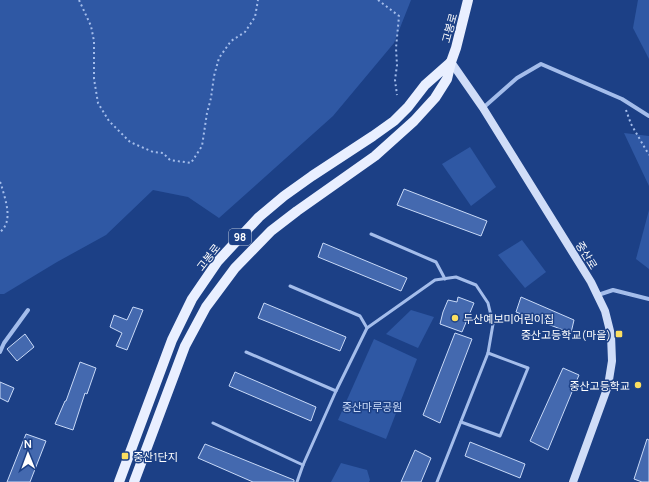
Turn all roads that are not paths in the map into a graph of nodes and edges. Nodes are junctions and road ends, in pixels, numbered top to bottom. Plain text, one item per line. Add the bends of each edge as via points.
1 (468, 0) edge
2 (451, 62) junction
3 (483, 108) junction
4 (649, 116) edge
5 (372, 234) dead end
6 (445, 279) junction
7 (290, 286) dead end
8 (598, 295) junction
9 (649, 299) edge
10 (28, 310) dead end
11 (367, 328) junction
12 (0, 352) edge
13 (246, 352) dead end
14 (488, 353) junction
15 (336, 391) junction
16 (461, 422) junction
17 (213, 423) dead end
18 (303, 465) junction
19 (119, 482) edge
20 (134, 482) edge
21 (297, 482) edge
22 (437, 482) edge
23 (573, 482) edge

1 - 2 main road, 고봉로 / 98
2 - 3 main road, 중산로
2 - 19 main road, 고봉로 / 98 via 425,85 394,121 284,196 259,217 218,261 192,299 172,340
2 - 20 main road, 고봉로 / 98 via 447,79 435,98 414,121 375,156 271,232 235,268 206,307 185,346
3 - 4 street via 517,78 542,64 622,99
3 - 8 main road, 중산로
5 - 6 lane via 436,262
6 - 11 lane via 435,280
6 - 14 lane via 456,276 476,285 488,303 493,324
7 - 11 lane via 360,316
8 - 9 street via 613,290
8 - 23 main road, 중산로 via 611,335 612,361 608,386
10 - 12 street via 4,342
11 - 15 lane
13 - 15 lane
14 - 16 lane
14 - 16 lane via 528,368 500,436
15 - 18 lane
16 - 22 lane
17 - 18 lane
18 - 21 lane

